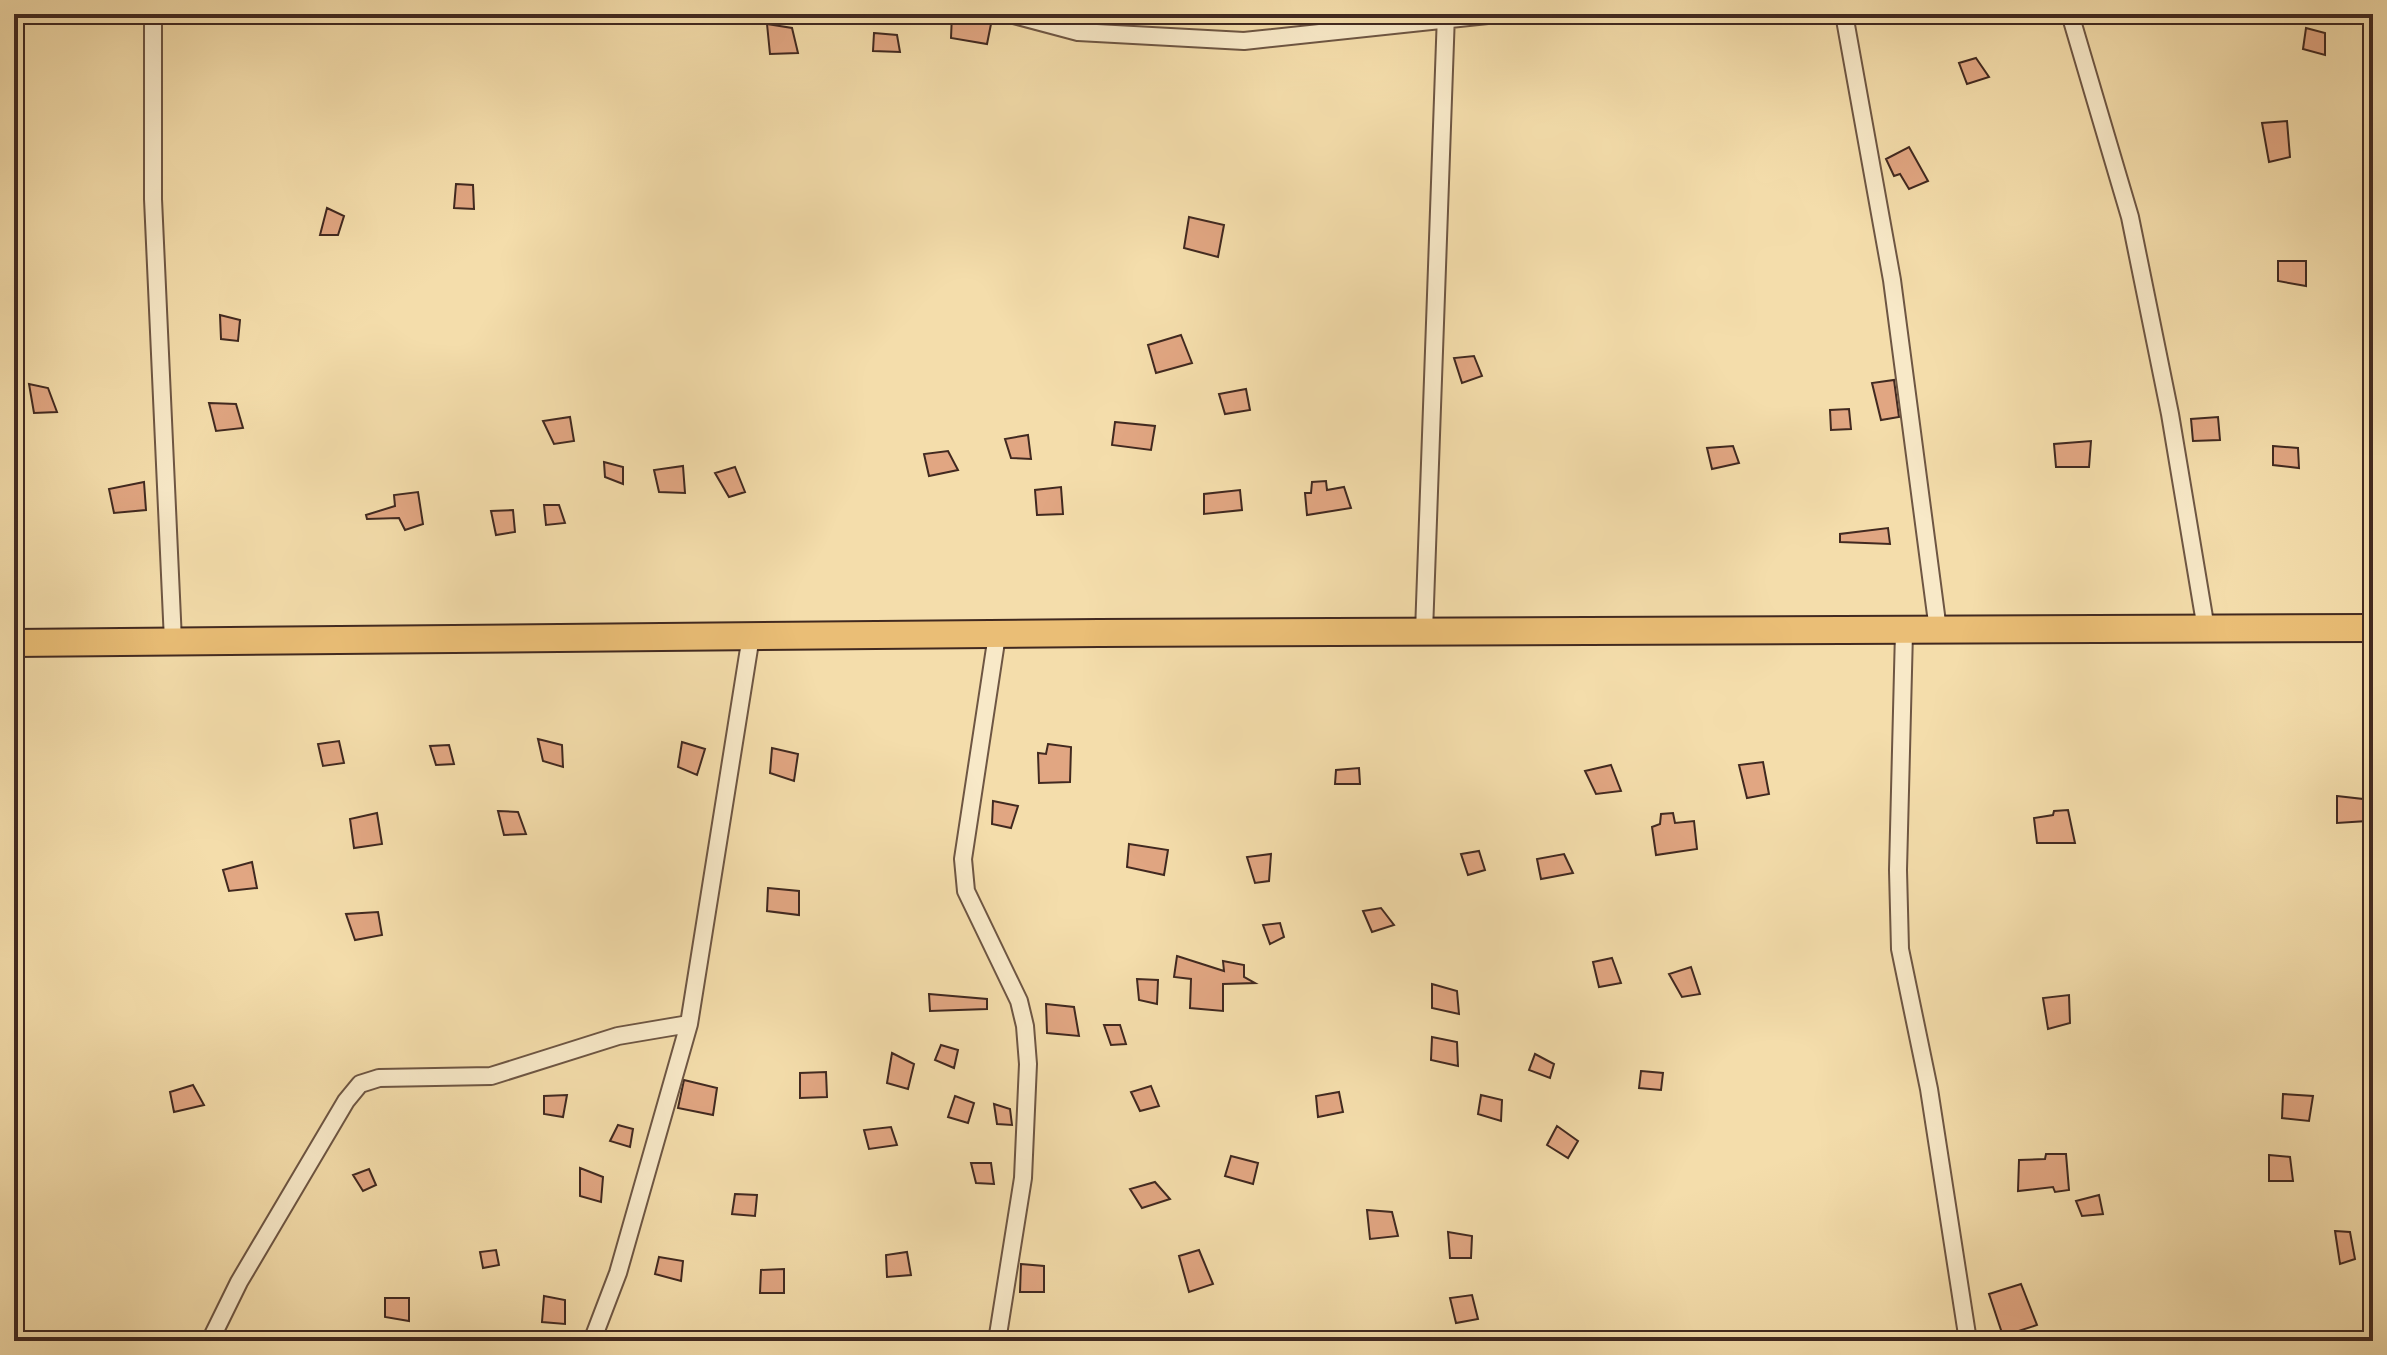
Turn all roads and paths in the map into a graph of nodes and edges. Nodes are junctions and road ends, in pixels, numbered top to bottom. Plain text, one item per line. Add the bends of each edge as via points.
1 (17, 14) edge
2 (253, 14) edge
3 (1010, 14) edge
4 (1497, 14) edge
5 (1844, 14) edge
6 (2070, 14) edge
7 (153, 15) edge
8 (1446, 18) edge
9 (2373, 628) edge
10 (2206, 629) junction
11 (1938, 630) junction
12 (1424, 632) junction
13 (1904, 632) junction
14 (997, 635) junction
15 (751, 636) junction
16 (173, 641) junction
17 (14, 643) edge
18 (689, 1024) junction
19 (210, 1341) edge
20 (592, 1341) edge
21 (997, 1341) edge
22 (1968, 1341) edge

1 - 7 street
2 - 7 street
3 - 8 street via 1078,32 1244,41
4 - 8 street
5 - 11 street via 1892,280
6 - 10 street via 2130,217
7 - 16 street via 154,215
8 - 12 street
9 - 10 main road
10 - 11 main road
11 - 13 main road
12 - 13 main road
12 - 14 main road
13 - 22 street via 1900,949 1929,1089
14 - 15 main road
14 - 21 street via 963,859 966,891 1019,1001 1028,1064 1023,1178
15 - 16 main road
15 - 18 street
16 - 17 main road
18 - 19 street via 618,1036 491,1076 379,1078 360,1084 239,1282
18 - 20 street via 632,1228

